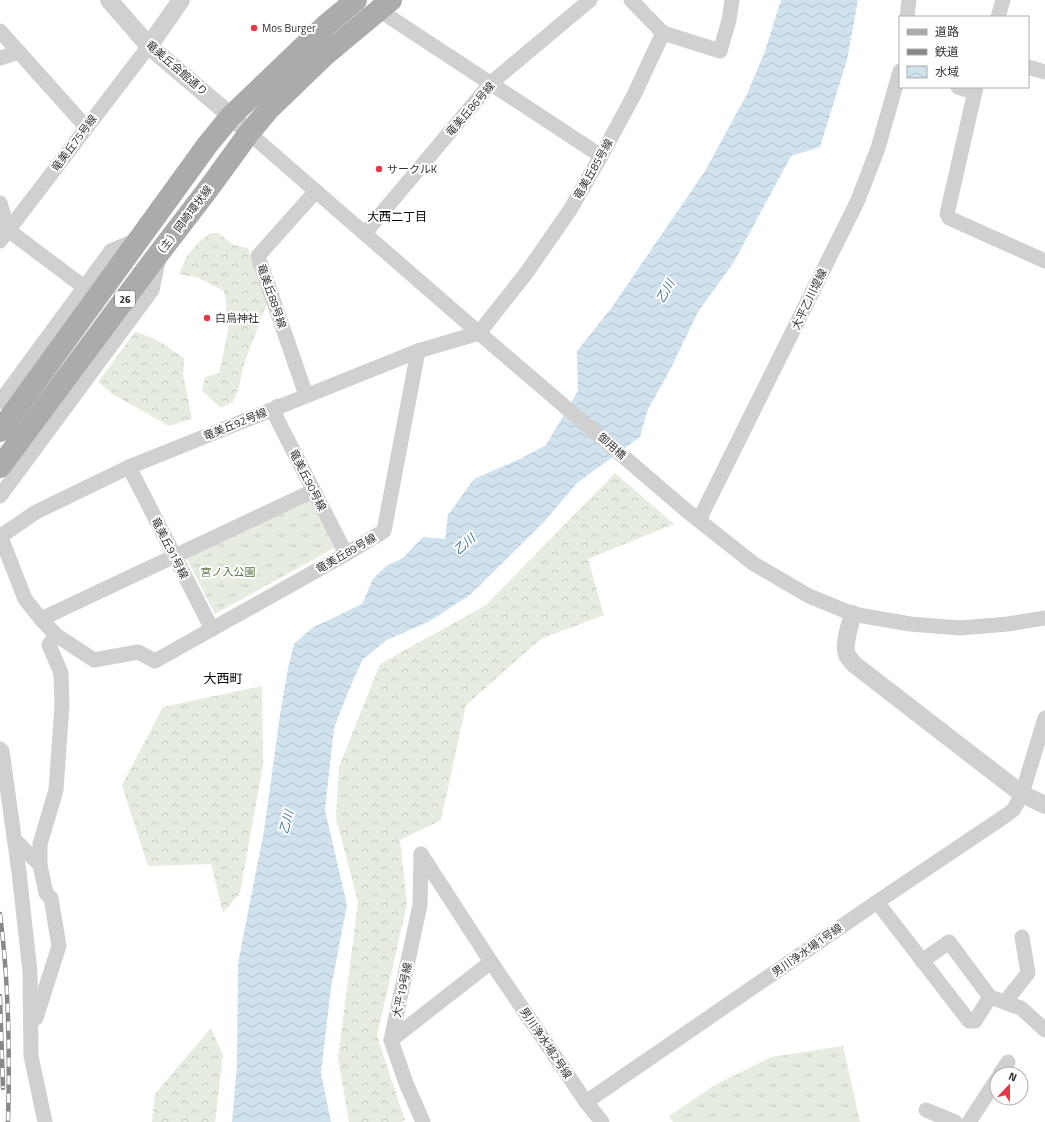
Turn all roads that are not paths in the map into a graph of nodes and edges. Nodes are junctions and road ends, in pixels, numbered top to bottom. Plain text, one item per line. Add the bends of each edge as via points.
1 (109, 0) edge
2 (182, 0) edge
3 (356, 0) edge
4 (590, 0) edge
5 (631, 0) edge
6 (732, 0) edge
7 (909, 0) edge
8 (1003, 0) edge
9 (385, 5) edge
10 (907, 16) edge
11 (998, 16) edge
12 (0, 31) edge
13 (663, 33) junction
14 (149, 46) junction
15 (19, 52) junction
16 (0, 58) edge
17 (1029, 68) edge
18 (1045, 72) edge
19 (899, 74) edge
20 (491, 83) junction
21 (964, 88) edge
22 (975, 90) edge
23 (231, 116) junction
24 (86, 127) junction
25 (249, 133) junction
26 (601, 156) junction
27 (316, 191) junction
28 (0, 203) edge
29 (365, 233) junction
30 (4, 235) edge
31 (139, 239) junction
32 (160, 252) junction
33 (1045, 261) edge
34 (84, 287) junction
35 (479, 333) junction
36 (418, 351) junction
37 (306, 395) junction
38 (0, 402) edge
39 (278, 406) junction
40 (0, 431) edge
41 (129, 466) junction
42 (0, 467) edge
43 (313, 491) junction
44 (0, 496) edge
45 (699, 520) junction
46 (0, 536) edge
47 (346, 554) junction
48 (174, 556) junction
49 (853, 614) junction
50 (1045, 618) edge
51 (41, 619) junction
52 (212, 629) junction
53 (56, 635) junction
54 (1045, 718) edge
55 (0, 749) edge
56 (1022, 794) junction
57 (1045, 805) edge
58 (14, 839) junction
59 (421, 854) joint
60 (40, 865) junction
61 (877, 902) junction
62 (1022, 938) dead end
63 (922, 961) junction
64 (491, 962) junction
65 (990, 997) junction
66 (1005, 1002) junction
67 (32, 1030) junction
68 (1045, 1030) edge
69 (391, 1040) junction
70 (989, 1091) edge
71 (586, 1102) junction
72 (926, 1110) dead end
73 (45, 1122) edge
74 (423, 1122) edge
75 (602, 1122) edge
76 (955, 1122) edge
77 (969, 1122) edge

1 - 14 street, 竜美丘会館通り
2 - 14 street
3 - 23 main road, 26 via 325,26
4 - 20 street, 竜美丘86号線
5 - 13 street
6 - 13 street via 720,51
7 - 10 street
8 - 11 street
9 - 20 street
9 - 25 main road, （主）岡崎環状線 / 26 via 325,55 270,108
12 - 15 street
13 - 26 street, 竜美丘85号線 via 634,95
14 - 23 street, 竜美丘会館通り
14 - 24 street, 竜美丘75号線
15 - 16 street
15 - 24 street
17 - 18 street
19 - 45 street, 大平乙川堤線 via 878,148 858,200
20 - 26 street
20 - 29 street, 竜美丘86号線
21 - 22 street
22 - 33 street via 947,214 949,218
23 - 25 street, 竜美丘会館通り
23 - 31 main road, 26
24 - 30 street, 竜美丘75号線
25 - 27 street, 御用橋
25 - 32 main road, （主）岡崎環状線 / 26
26 - 35 street, 竜美丘85号線 via 570,210 527,272
27 - 29 street, 御用橋
27 - 37 street, 竜美丘88号線 via 258,256
28 - 30 street
29 - 35 street, 御用橋
30 - 34 street
31 - 34 street via 111,251
31 - 40 main road, 26
32 - 42 main road, （主）岡崎環状線 / 26
32 - 44 street via 152,290
34 - 38 street
35 - 36 street, 竜美丘92号線
35 - 45 street, 御用橋
36 - 37 street, 竜美丘92号線
36 - 47 street, 竜美丘89号線 via 384,531
37 - 39 street, 竜美丘92号線
39 - 41 street, 竜美丘92号線
39 - 43 street, 竜美丘90号線 via 275,415
41 - 46 street, 竜美丘92号線 via 36,512
41 - 48 street, 竜美丘91号線
43 - 47 street, 竜美丘90号線
43 - 48 street
45 - 49 street, 御用橋 via 754,564 809,596
46 - 51 street via 25,599
47 - 52 street, 竜美丘89号線
48 - 51 street
48 - 52 street, 竜美丘91号線
49 - 50 street, 御用橋 via 910,624 960,628
49 - 56 street via 846,649 855,665
51 - 53 street
52 - 53 street, 竜美丘89号線 via 155,661 138,652 94,660
53 - 60 street via 49,645 62,673 62,705 56,790 40,844
54 - 56 street, 男川浄水場1号線
55 - 58 street
56 - 57 street
56 - 61 street, 男川浄水場1号線 via 1014,809 1008,814
58 - 60 street
58 - 67 street via 30,972
59 - 64 street, 男川浄水場2号線
59 - 69 street, 大平19号線 via 420,905
60 - 67 street via 46,893 51,898 59,946
61 - 63 street
61 - 71 street, 男川浄水場1号線
62 - 66 street via 1028,973
63 - 65 street via 949,942
63 - 65 street via 969,1021 975,1021
64 - 69 street
64 - 71 street, 男川浄水場2号線
65 - 66 street
66 - 68 street via 1021,1008
67 - 73 street via 31,1056
69 - 74 street
70 - 77 street
71 - 75 street, 男川浄水場2号線
72 - 76 street

